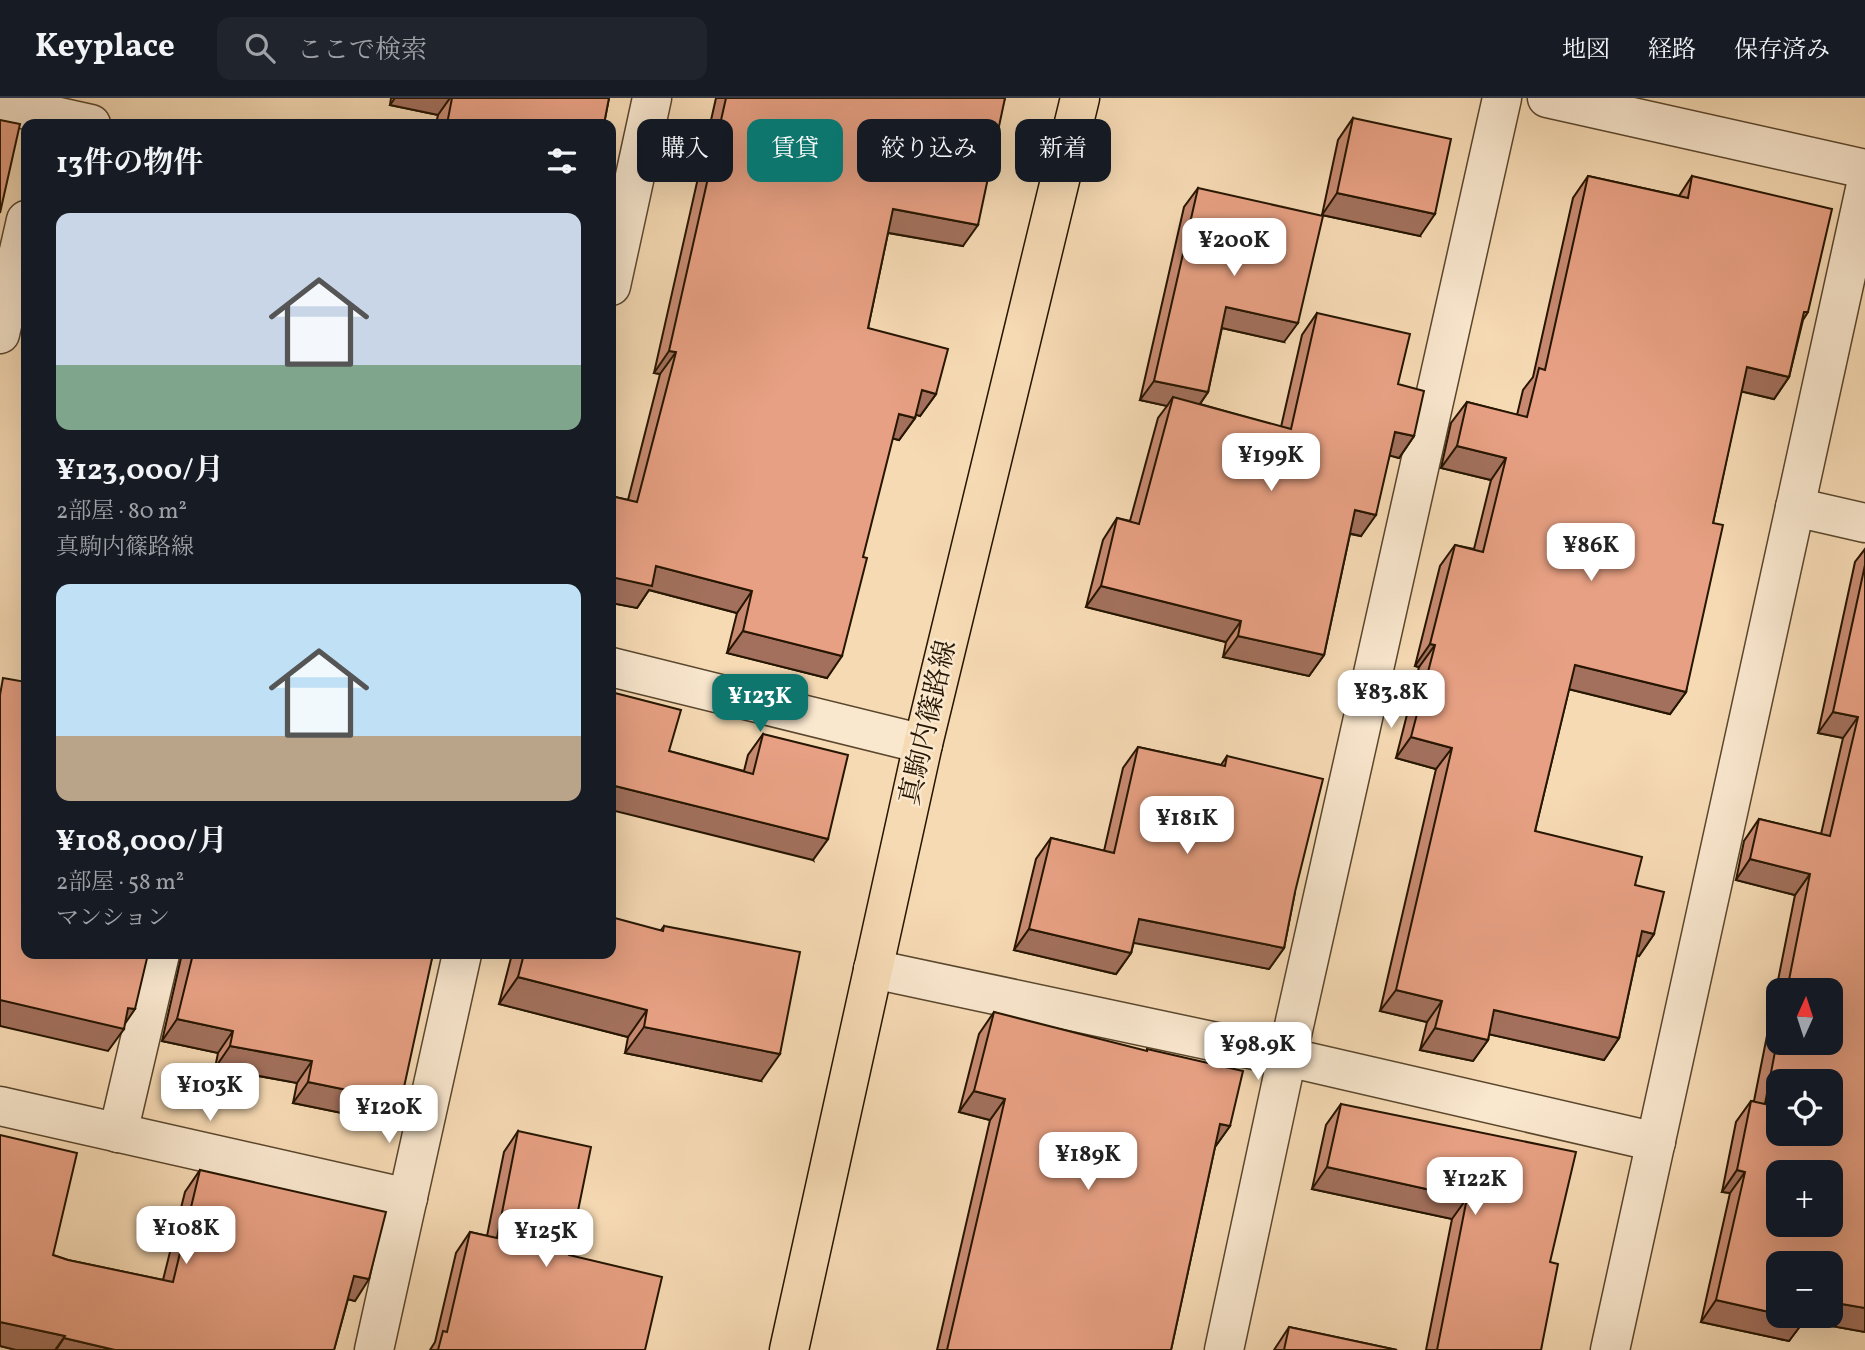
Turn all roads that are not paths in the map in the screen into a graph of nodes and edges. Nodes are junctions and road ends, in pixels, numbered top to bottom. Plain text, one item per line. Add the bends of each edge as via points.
1 (652, 98) edge
2 (1080, 98) edge
3 (1502, 98) edge
4 (1547, 98) edge
5 (0, 104) edge
6 (51, 112) edge
7 (74, 119) edge
8 (1865, 169) edge
9 (1865, 189) edge
10 (616, 240) edge
11 (21, 242) edge
12 (0, 334) edge
13 (1795, 508) junction
14 (1865, 523) edge
15 (616, 668) edge
16 (923, 744) junction
17 (159, 959) edge
18 (461, 959) edge
19 (873, 969) junction
20 (1287, 1057) junction
21 (0, 1106) edge
22 (118, 1133) junction
23 (1656, 1142) junction
24 (408, 1198) junction
25 (374, 1350) edge
26 (789, 1350) edge
27 (1224, 1350) edge
28 (1610, 1350) edge

1 - 10 street
2 - 16 main road, 真駒内篠路線
3 - 20 street
4 - 8 street
5 - 6 street
6 - 7 street
9 - 13 street
11 - 12 street
13 - 14 street
13 - 23 street
15 - 16 street
16 - 19 main road, 真駒内篠路線
17 - 22 street
18 - 24 street
19 - 20 street
19 - 26 main road, 真駒内篠路線
20 - 23 street
20 - 27 street
21 - 22 street
22 - 24 street
23 - 28 street
24 - 25 street

